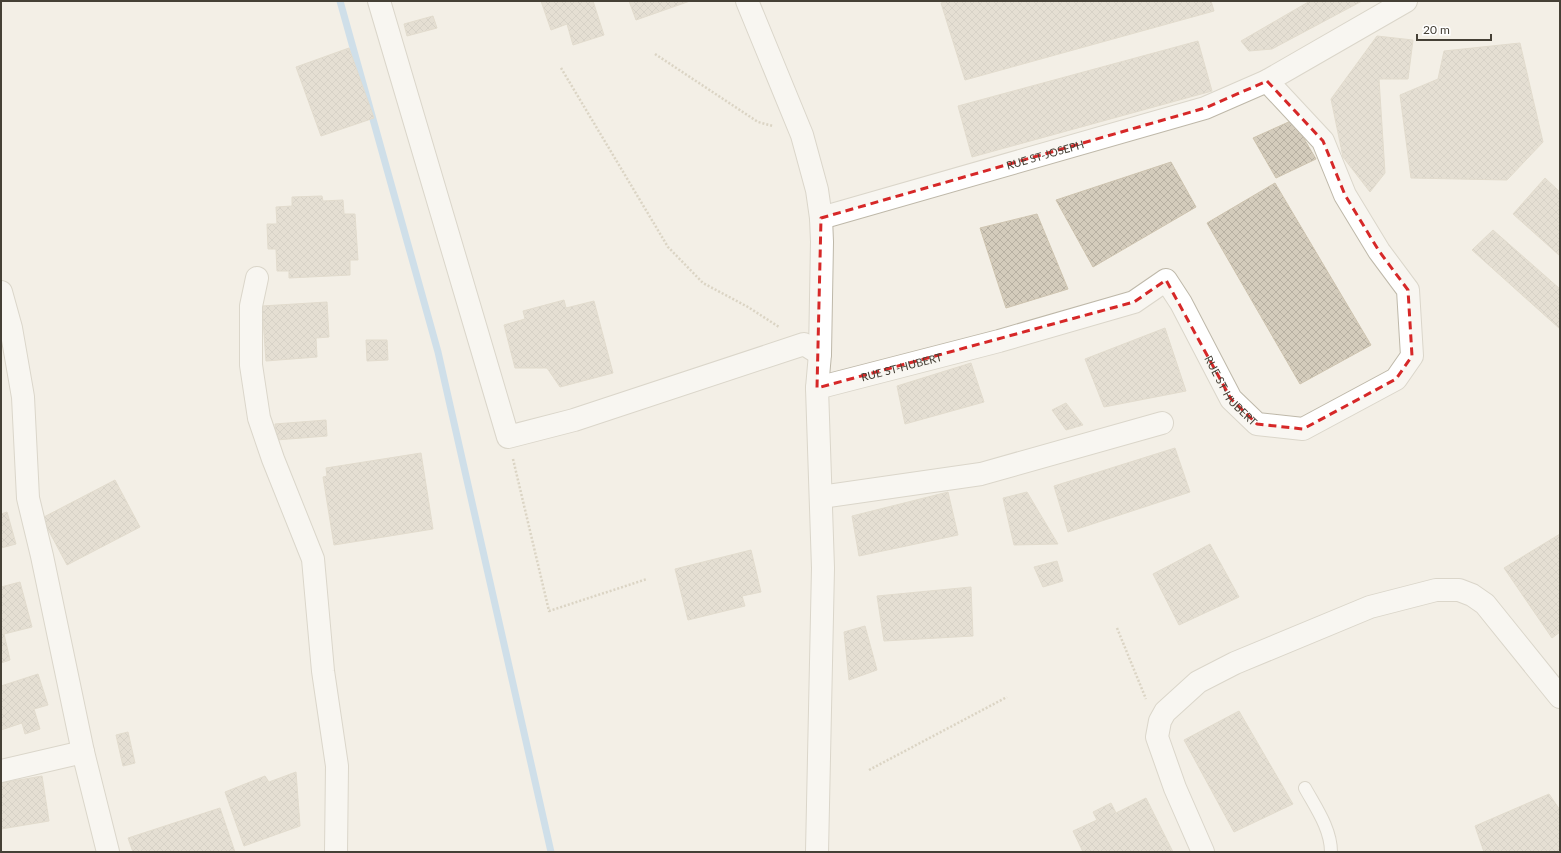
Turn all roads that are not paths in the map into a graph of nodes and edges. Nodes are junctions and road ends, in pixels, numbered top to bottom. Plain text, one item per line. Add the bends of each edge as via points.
1 (379, 1) edge
2 (747, 1) edge
3 (1406, 1) edge
4 (1267, 81) junction
5 (821, 218) junction
6 (257, 278) dead end
7 (1, 292) edge
8 (812, 349) junction
9 (817, 388) junction
10 (1162, 423) dead end
11 (821, 497) junction
12 (1560, 697) edge
13 (83, 752) junction
14 (1, 771) edge
15 (1305, 788) dead end
16 (108, 852) edge
17 (336, 852) edge
18 (817, 852) edge
19 (1203, 852) edge
20 (1331, 852) edge

1 - 8 street via 508,437 574,420
2 - 5 street via 802,135
3 - 4 street, RUE ST-JOSEPH
4 - 5 street, RUE ST-JOSEPH via 1206,108
4 - 9 street, RUE ST-HUBERT via 1323,141 1345,195 1379,251 1408,290 1412,356 1396,379 1303,429 1256,424 1231,399 1182,304 1166,280 1134,302 999,341
5 - 8 street via 822,242
6 - 17 street via 251,306 252,372 259,418 313,559 323,671 337,766
7 - 13 street via 11,328 23,397 28,498
8 - 9 street
9 - 11 street
10 - 11 street via 981,474
11 - 18 street via 823,568
12 - 19 street via 1485,604 1459,590 1436,590 1370,607 1235,663 1198,682 1165,712 1158,729 1157,737 1175,788
13 - 14 street
13 - 16 street
15 - 20 lane via 1331,842

